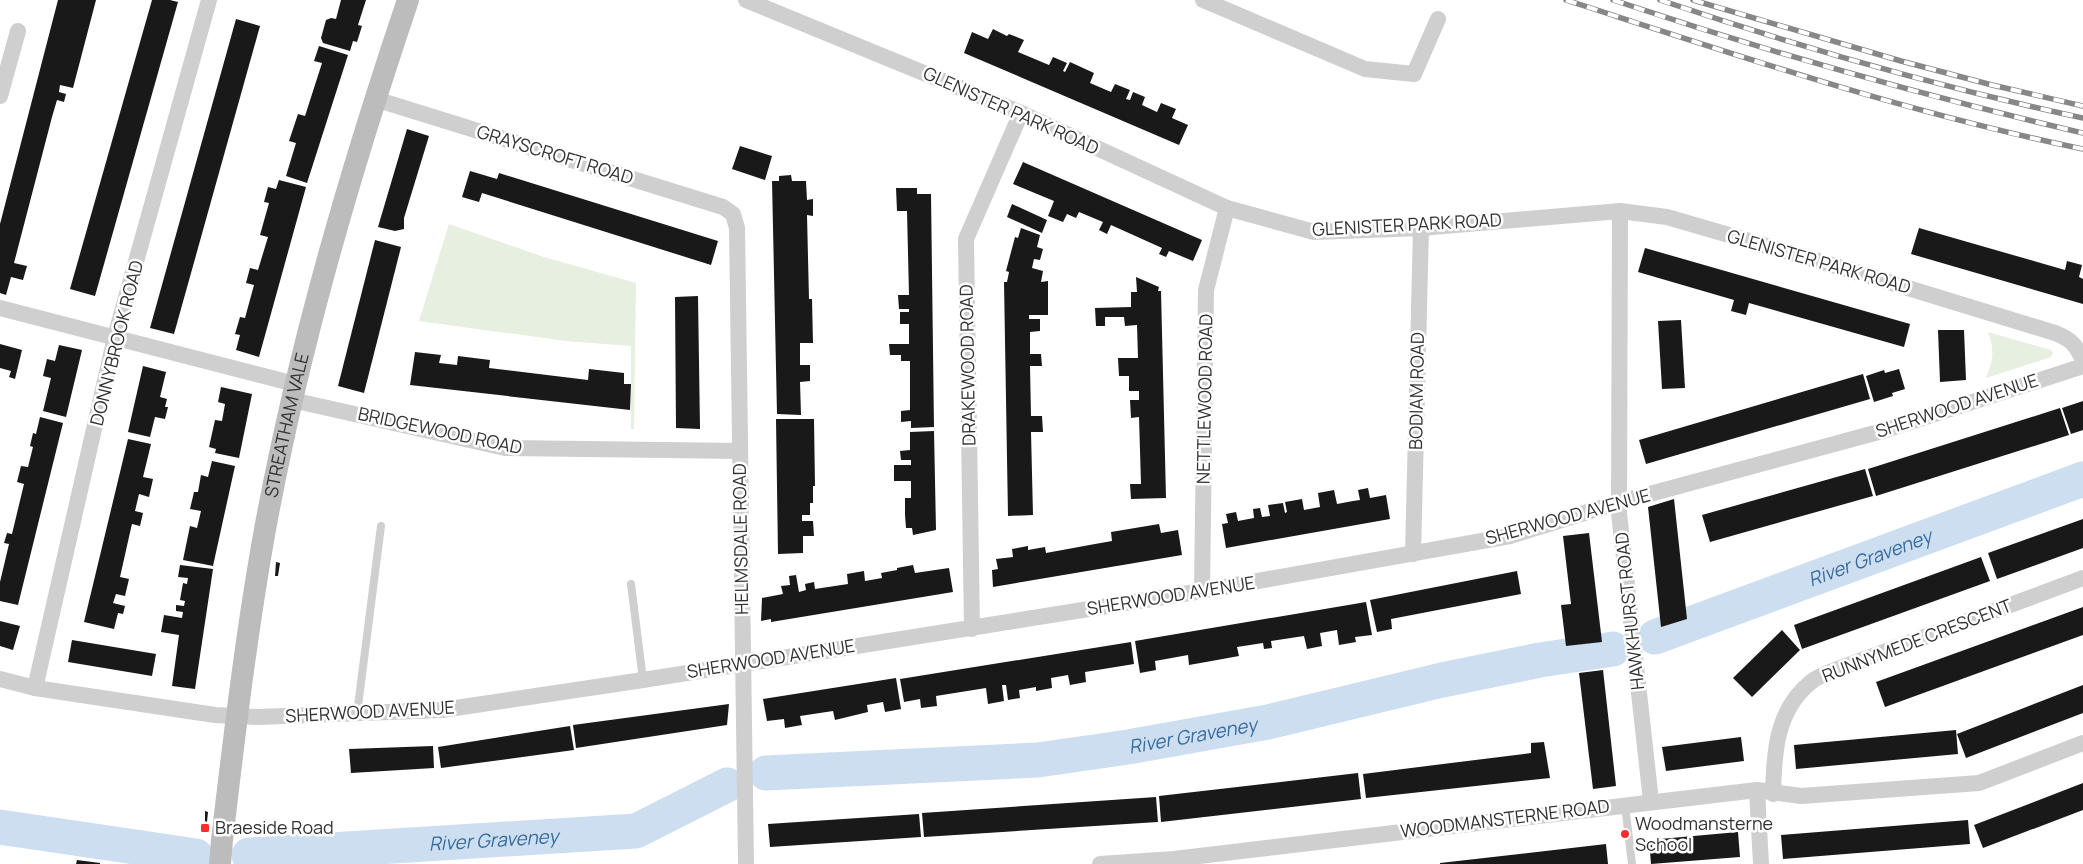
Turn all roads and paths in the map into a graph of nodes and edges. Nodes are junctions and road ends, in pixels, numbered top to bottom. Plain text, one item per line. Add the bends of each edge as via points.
1 (209, 0) edge
2 (408, 0) edge
3 (746, 0) edge
4 (1208, 1) edge
5 (1438, 19) dead end
6 (18, 31) dead end
7 (0, 96) edge
8 (375, 99) junction
9 (1022, 113) junction
10 (1227, 208) junction
11 (1620, 211) junction
12 (733, 214) joint
13 (1421, 228) junction
14 (0, 308) edge
15 (116, 337) junction
16 (2083, 360) edge
17 (2083, 366) edge
18 (294, 392) junction
19 (740, 451) junction
20 (1620, 502) junction
21 (381, 526) dead end
22 (1413, 554) junction
23 (2083, 578) edge
24 (631, 584) dead end
25 (1202, 592) junction
26 (972, 628) junction
27 (744, 663) junction
28 (0, 679) edge
29 (643, 680) junction
30 (35, 688) junction
31 (357, 714) junction
32 (237, 716) junction
33 (2083, 743) edge
34 (1757, 790) junction
35 (1774, 794) junction
36 (1651, 801) junction
37 (1625, 805) junction
38 (1174, 862) edge
39 (220, 864) edge
40 (746, 864) edge
41 (1100, 864) edge
42 (1632, 864) edge
43 (1761, 864) edge

1 - 15 street, DONNYBROOK ROAD
2 - 8 main road, STREATHAM VALE
3 - 9 street, GLENISTER PARK ROAD
4 - 5 street via 1365,69 1414,74
6 - 7 street
8 - 12 street, GRAYSCROFT ROAD via 723,206
8 - 18 main road, STREATHAM VALE via 344,201
9 - 10 street, GLENISTER PARK ROAD
9 - 26 street, DRAKEWOOD ROAD via 966,239
10 - 13 street, GLENISTER PARK ROAD via 1314,232
10 - 25 street, NETTLEWOOD ROAD via 1206,290
11 - 13 street, GLENISTER PARK ROAD
11 - 16 street, GLENISTER PARK ROAD via 1676,220 2055,332 2075,343
11 - 20 street, HAWKHURST ROAD
12 - 19 street, HELMSDALE ROAD via 737,228
13 - 22 street, BODIAM ROAD
14 - 15 street, BRIDGEWOOD ROAD
15 - 18 street, BRIDGEWOOD ROAD
15 - 30 street, DONNYBROOK ROAD
17 - 20 street, SHERWOOD AVENUE via 1886,430
18 - 19 street, BRIDGEWOOD ROAD via 505,448
18 - 32 main road, STREATHAM VALE via 264,535
19 - 27 street, HELMSDALE ROAD
20 - 22 street, SHERWOOD AVENUE via 1510,536
20 - 36 street, HAWKHURST ROAD
21 - 31 lane
22 - 25 street, SHERWOOD AVENUE
23 - 35 street, RUNNYMEDE CRESCENT via 1812,681 1786,712 1780,728
24 - 29 lane
25 - 26 street, SHERWOOD AVENUE
26 - 27 street, SHERWOOD AVENUE
27 - 29 street, SHERWOOD AVENUE
27 - 40 street, HELMSDALE ROAD
28 - 30 street
29 - 31 street, SHERWOOD AVENUE via 442,710
30 - 32 street
31 - 32 street, SHERWOOD AVENUE
32 - 39 main road, STREATHAM VALE
33 - 35 street, WOODMANSTERNE ROAD via 1979,783 1802,796
34 - 35 street, WOODMANSTERNE ROAD
34 - 36 street, WOODMANSTERNE ROAD
34 - 43 street
36 - 37 street, WOODMANSTERNE ROAD
37 - 38 street, WOODMANSTERNE ROAD
37 - 42 lane
38 - 41 street, WOODMANSTERNE ROAD

